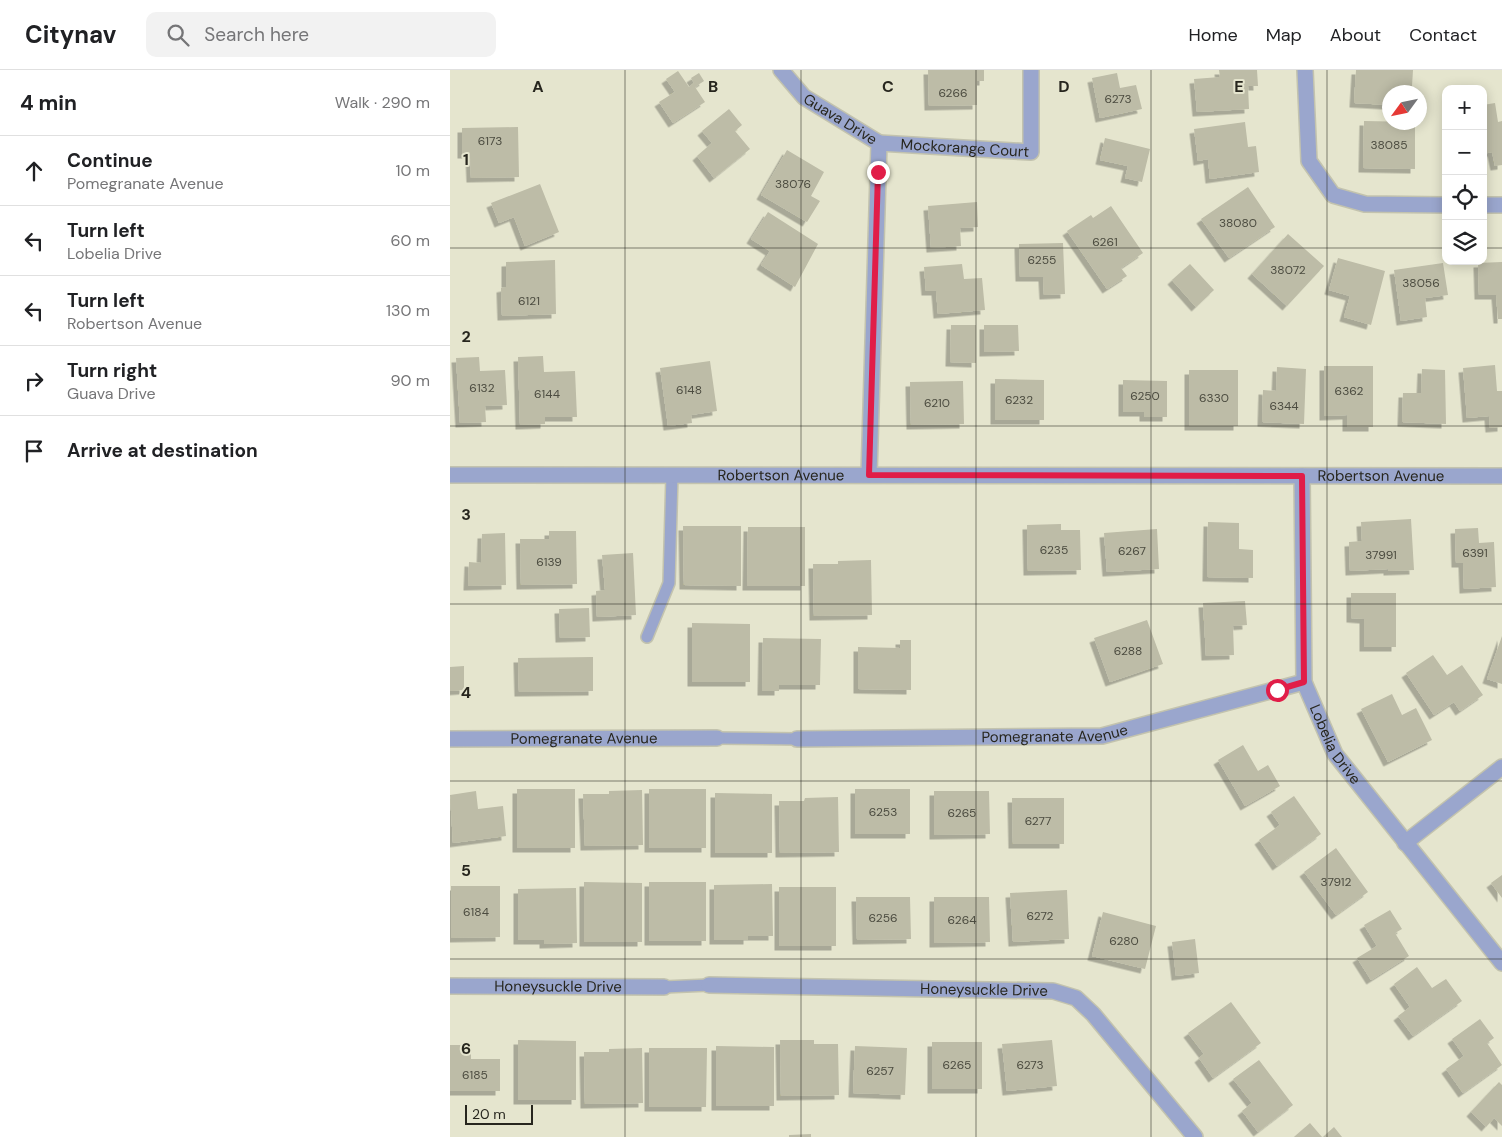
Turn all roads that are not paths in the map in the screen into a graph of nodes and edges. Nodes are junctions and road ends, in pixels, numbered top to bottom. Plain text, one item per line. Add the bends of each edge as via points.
1 (781, 70) edge
2 (1030, 70) edge
3 (1305, 70) edge
4 (879, 143) junction
5 (1442, 205) edge
6 (1487, 205) edge
7 (1502, 205) edge
8 (450, 475) edge
9 (672, 475) junction
10 (869, 475) junction
11 (1302, 476) junction
12 (1502, 476) edge
13 (647, 637) dead end
14 (1304, 682) junction
15 (450, 738) edge
16 (717, 738) joint
17 (797, 739) joint
18 (1502, 767) edge
19 (1405, 844) junction
20 (1502, 963) edge
21 (709, 985) joint
22 (450, 986) edge
23 (664, 986) joint
24 (1195, 1137) edge

1 - 4 street, Guava Drive via 804,97
2 - 4 street, Mockorange Court via 1031,152
3 - 5 street via 1309,161 1333,195 1364,204
4 - 10 street, Guava Drive
6 - 7 street
8 - 9 street, Robertson Avenue
9 - 10 street, Robertson Avenue
9 - 13 lane via 669,583
10 - 11 street, Robertson Avenue
11 - 12 street, Robertson Avenue
11 - 14 street, Lobelia Drive
14 - 17 street, Pomegranate Avenue via 1102,736
14 - 19 street, Lobelia Drive via 1335,754
15 - 16 street, Pomegranate Avenue
16 - 17 lane
18 - 19 street
19 - 20 street, Lobelia Drive
21 - 23 lane
21 - 24 street, Honeysuckle Drive via 1053,991 1076,998
22 - 23 street, Honeysuckle Drive

